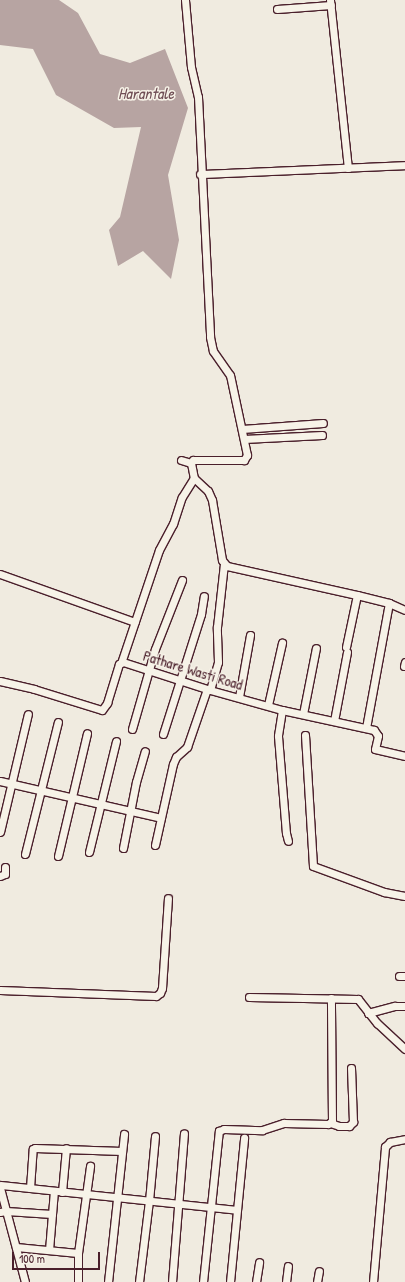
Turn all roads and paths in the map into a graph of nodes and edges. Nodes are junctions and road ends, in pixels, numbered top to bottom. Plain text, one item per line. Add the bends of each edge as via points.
1 (185, 0) edge
2 (331, 2) edge
3 (277, 9) dead end
4 (405, 165) edge
5 (348, 168) junction
6 (200, 174) junction
7 (324, 423) dead end
8 (242, 428) junction
9 (322, 435) dead end
10 (244, 440) junction
11 (180, 460) dead end
12 (191, 463) junction
13 (194, 478) junction
14 (224, 564) junction
15 (0, 574) edge
16 (182, 580) dead end
17 (357, 595) junction
18 (204, 596) dead end
19 (389, 603) junction
20 (405, 610) edge
21 (135, 622) junction
22 (250, 635) dead end
23 (282, 643) dead end
24 (316, 648) dead end
25 (121, 662) junction
26 (150, 671) junction
27 (181, 680) junction
28 (0, 681) edge
29 (209, 689) junction
30 (239, 698) junction
31 (268, 705) junction
32 (282, 710) junction
33 (28, 714) dead end
34 (303, 714) junction
35 (334, 721) junction
36 (58, 722) dead end
37 (132, 728) dead end
38 (366, 728) junction
39 (87, 733) dead end
40 (163, 734) dead end
41 (305, 735) dead end
42 (116, 741) dead end
43 (145, 751) dead end
44 (405, 756) edge
45 (0, 781) edge
46 (12, 784) junction
47 (40, 789) junction
48 (70, 799) junction
49 (101, 805) junction
50 (131, 812) junction
51 (161, 818) junction
52 (0, 832) edge
53 (288, 841) dead end
54 (155, 845) dead end
55 (122, 848) dead end
56 (89, 852) dead end
57 (25, 854) dead end
58 (58, 856) dead end
59 (5, 867) dead end
60 (0, 876) edge
61 (405, 896) edge
62 (168, 898) dead end
63 (0, 990) edge
64 (249, 997) dead end
65 (331, 998) junction
66 (405, 1006) edge
67 (368, 1013) junction
68 (405, 1049) edge
69 (351, 1068) dead end
70 (330, 1123) junction
71 (184, 1133) dead end
72 (124, 1134) dead end
73 (155, 1136) dead end
74 (244, 1138) dead end
75 (405, 1139) edge
76 (66, 1148) junction
77 (122, 1151) junction
78 (90, 1166) dead end
79 (0, 1185) edge
80 (0, 1188) edge
81 (30, 1188) junction
82 (54, 1191) junction
83 (62, 1192) junction
84 (87, 1195) junction
85 (117, 1198) junction
86 (149, 1201) junction
87 (179, 1205) junction
88 (210, 1208) junction
89 (236, 1210) junction
90 (3, 1211) edge
91 (52, 1214) junction
92 (16, 1247) junction
93 (48, 1250) junction
94 (78, 1253) junction
95 (259, 1262) dead end
96 (288, 1266) dead end
97 (319, 1271) dead end
98 (25, 1282) edge
99 (78, 1282) edge
100 (108, 1282) edge
101 (139, 1282) edge
102 (172, 1282) edge
103 (203, 1282) edge
104 (230, 1282) edge
105 (256, 1282) edge
106 (286, 1282) edge
107 (317, 1282) edge
108 (373, 1282) edge

1 - 6 street via 191,68 198,97
2 - 3 street
2 - 5 street
4 - 5 street
5 - 6 street
6 - 8 street via 211,344 230,375
7 - 8 street
8 - 10 street
9 - 10 street
10 - 12 street via 247,455 244,460 193,460
11 - 12 street
12 - 13 street
13 - 14 street via 208,491 212,500
13 - 21 street via 182,497 173,524 159,550
14 - 17 street
14 - 29 street via 217,627 220,649
15 - 21 street
16 - 26 street via 155,649
17 - 19 street
17 - 35 street
18 - 27 street
19 - 20 street
19 - 38 street
21 - 25 street
22 - 30 street
23 - 31 street
24 - 34 street
25 - 26 street, Pathare Wasti Road
25 - 28 street, Pathare Wasti Road via 102,710
26 - 27 street, Pathare Wasti Road
26 - 37 street
27 - 29 street, Pathare Wasti Road
27 - 40 street
29 - 30 street, Pathare Wasti Road
29 - 51 street via 187,747 176,757 173,764
30 - 31 street, Pathare Wasti Road
31 - 32 street, Pathare Wasti Road
32 - 34 street, Pathare Wasti Road
32 - 53 street via 278,736
33 - 46 street
34 - 35 street, Pathare Wasti Road
35 - 38 street, Pathare Wasti Road
36 - 47 street
38 - 44 street via 378,732 375,750
39 - 48 street
41 - 61 street via 313,866 384,892
42 - 49 street
43 - 50 street
45 - 46 street
46 - 47 street
46 - 52 street
47 - 48 street
47 - 57 street
48 - 49 street
48 - 58 street
49 - 50 street
49 - 56 street
50 - 51 street
50 - 55 street
51 - 54 street
59 - 60 street via 5,874
62 - 63 street via 162,988 156,996
64 - 65 street
65 - 67 street via 358,999
65 - 70 street via 333,1119
66 - 67 street
67 - 68 street
69 - 70 street via 352,1122 349,1126
70 - 88 street via 284,1122 262,1130 221,1129 218,1136
71 - 87 street
72 - 77 street
73 - 86 street
74 - 89 street
75 - 108 street via 390,1142 385,1147
76 - 77 street
76 - 81 street via 33,1149
76 - 83 street
77 - 85 street
78 - 84 street
79 - 81 street
80 - 90 street
81 - 82 street
82 - 83 street
82 - 91 street
83 - 84 street
84 - 85 street
84 - 94 street
85 - 86 street
85 - 100 street
86 - 87 street
86 - 101 street
87 - 88 street
87 - 102 street
88 - 89 street
88 - 103 street
89 - 104 street
90 - 91 street
90 - 92 street
91 - 93 street
92 - 93 street
92 - 98 street
93 - 94 street
94 - 99 street
95 - 105 street
96 - 106 street
97 - 107 street

